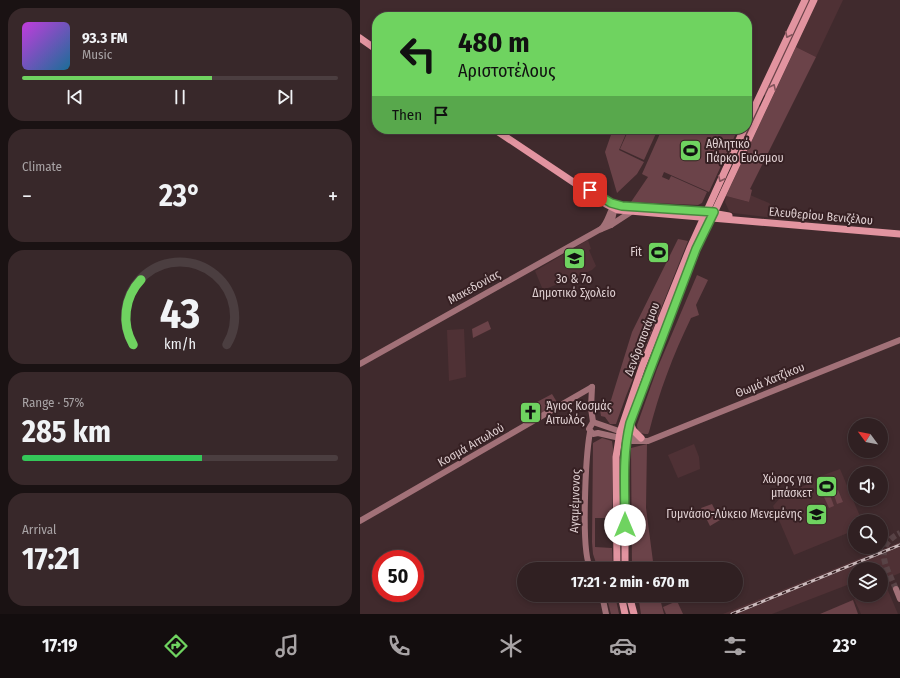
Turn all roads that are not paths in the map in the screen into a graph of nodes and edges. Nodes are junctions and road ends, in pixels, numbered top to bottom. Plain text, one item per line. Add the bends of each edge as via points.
1 (805, 0) edge
2 (814, 0) edge
3 (360, 38) edge
4 (372, 46) edge
5 (757, 101) junction
6 (765, 104) junction
7 (752, 112) edge
8 (752, 132) edge
9 (501, 134) edge
10 (742, 134) edge
11 (751, 134) edge
12 (721, 198) junction
13 (614, 207) junction
14 (631, 212) junction
15 (704, 215) junction
16 (713, 215) junction
17 (728, 215) junction
18 (683, 216) junction
19 (746, 220) junction
20 (608, 225) junction
21 (898, 235) edge
22 (695, 236) junction
23 (900, 340) edge
24 (360, 364) edge
25 (593, 422) junction
26 (630, 423) junction
27 (600, 426) junction
28 (590, 432) junction
29 (598, 433) junction
30 (623, 436) junction
31 (641, 438) junction
32 (648, 441) junction
33 (360, 521) edge
34 (589, 562) edge
35 (617, 562) edge
36 (625, 562) edge
37 (896, 589) dead end
38 (900, 598) edge
39 (603, 602) edge
40 (622, 602) edge
41 (631, 602) edge
42 (606, 614) edge
43 (625, 614) edge
44 (634, 614) edge

1 -> 5 main road
6 -> 2 main road, Δενδροποτάμου
3 - 4 main road
5 - 6 main road
5 - 7 main road
6 - 8 main road, Δενδροποτάμου
9 - 13 main road
10 -> 15 main road, Δενδροποτάμου
11 - 12 main road, Δενδροποτάμου
12 - 16 main road, Δενδροποτάμου
12 - 17 main road
13 - 14 main road
13 - 15 main road
13 - 20 street
14 - 18 main road
14 - 20 street, Μακεδονίας
15 - 16 main road
15 - 18 main road
15 - 22 main road, Δενδροποτάμου
16 - 17 main road, Ελευθερίου Βενιζέλου
16 - 19 main road, Ελευθερίου Βενιζέλου
16 - 26 main road, Δενδροποτάμου via 696,249
17 - 19 main road, Ελευθερίου Βενιζέλου
18 - 22 main road via 694,222
19 - 21 main road, Ελευθερίου Βενιζέλου
20 - 24 street, Μακεδονίας
22 - 30 main road, Δενδροποτάμου via 642,367
23 - 32 street, Θωμά Χατζίκου
25 - 27 street
25 - 28 street via 589,427
25 - 33 street, Κοσμά Αιτωλού via 592,387
26 - 30 main road, Δενδροποτάμου
26 - 31 main road
27 - 29 street
27 - 30 street, Θωμά Χατζίκου
28 - 29 street
28 - 34 street, Αγαμέμνονος via 585,540
29 - 30 street, Θωμά Χατζίκου
30 - 31 street, Θωμά Χατζίκου
30 - 32 street, Θωμά Χατζίκου
30 - 35 main road, Δενδροποτάμου via 616,457
30 - 36 main road, Δενδροποτάμου
31 - 32 street, Θωμά Χατζίκου
37 - 38 street
39 - 42 street
40 - 43 main road
41 - 44 main road

